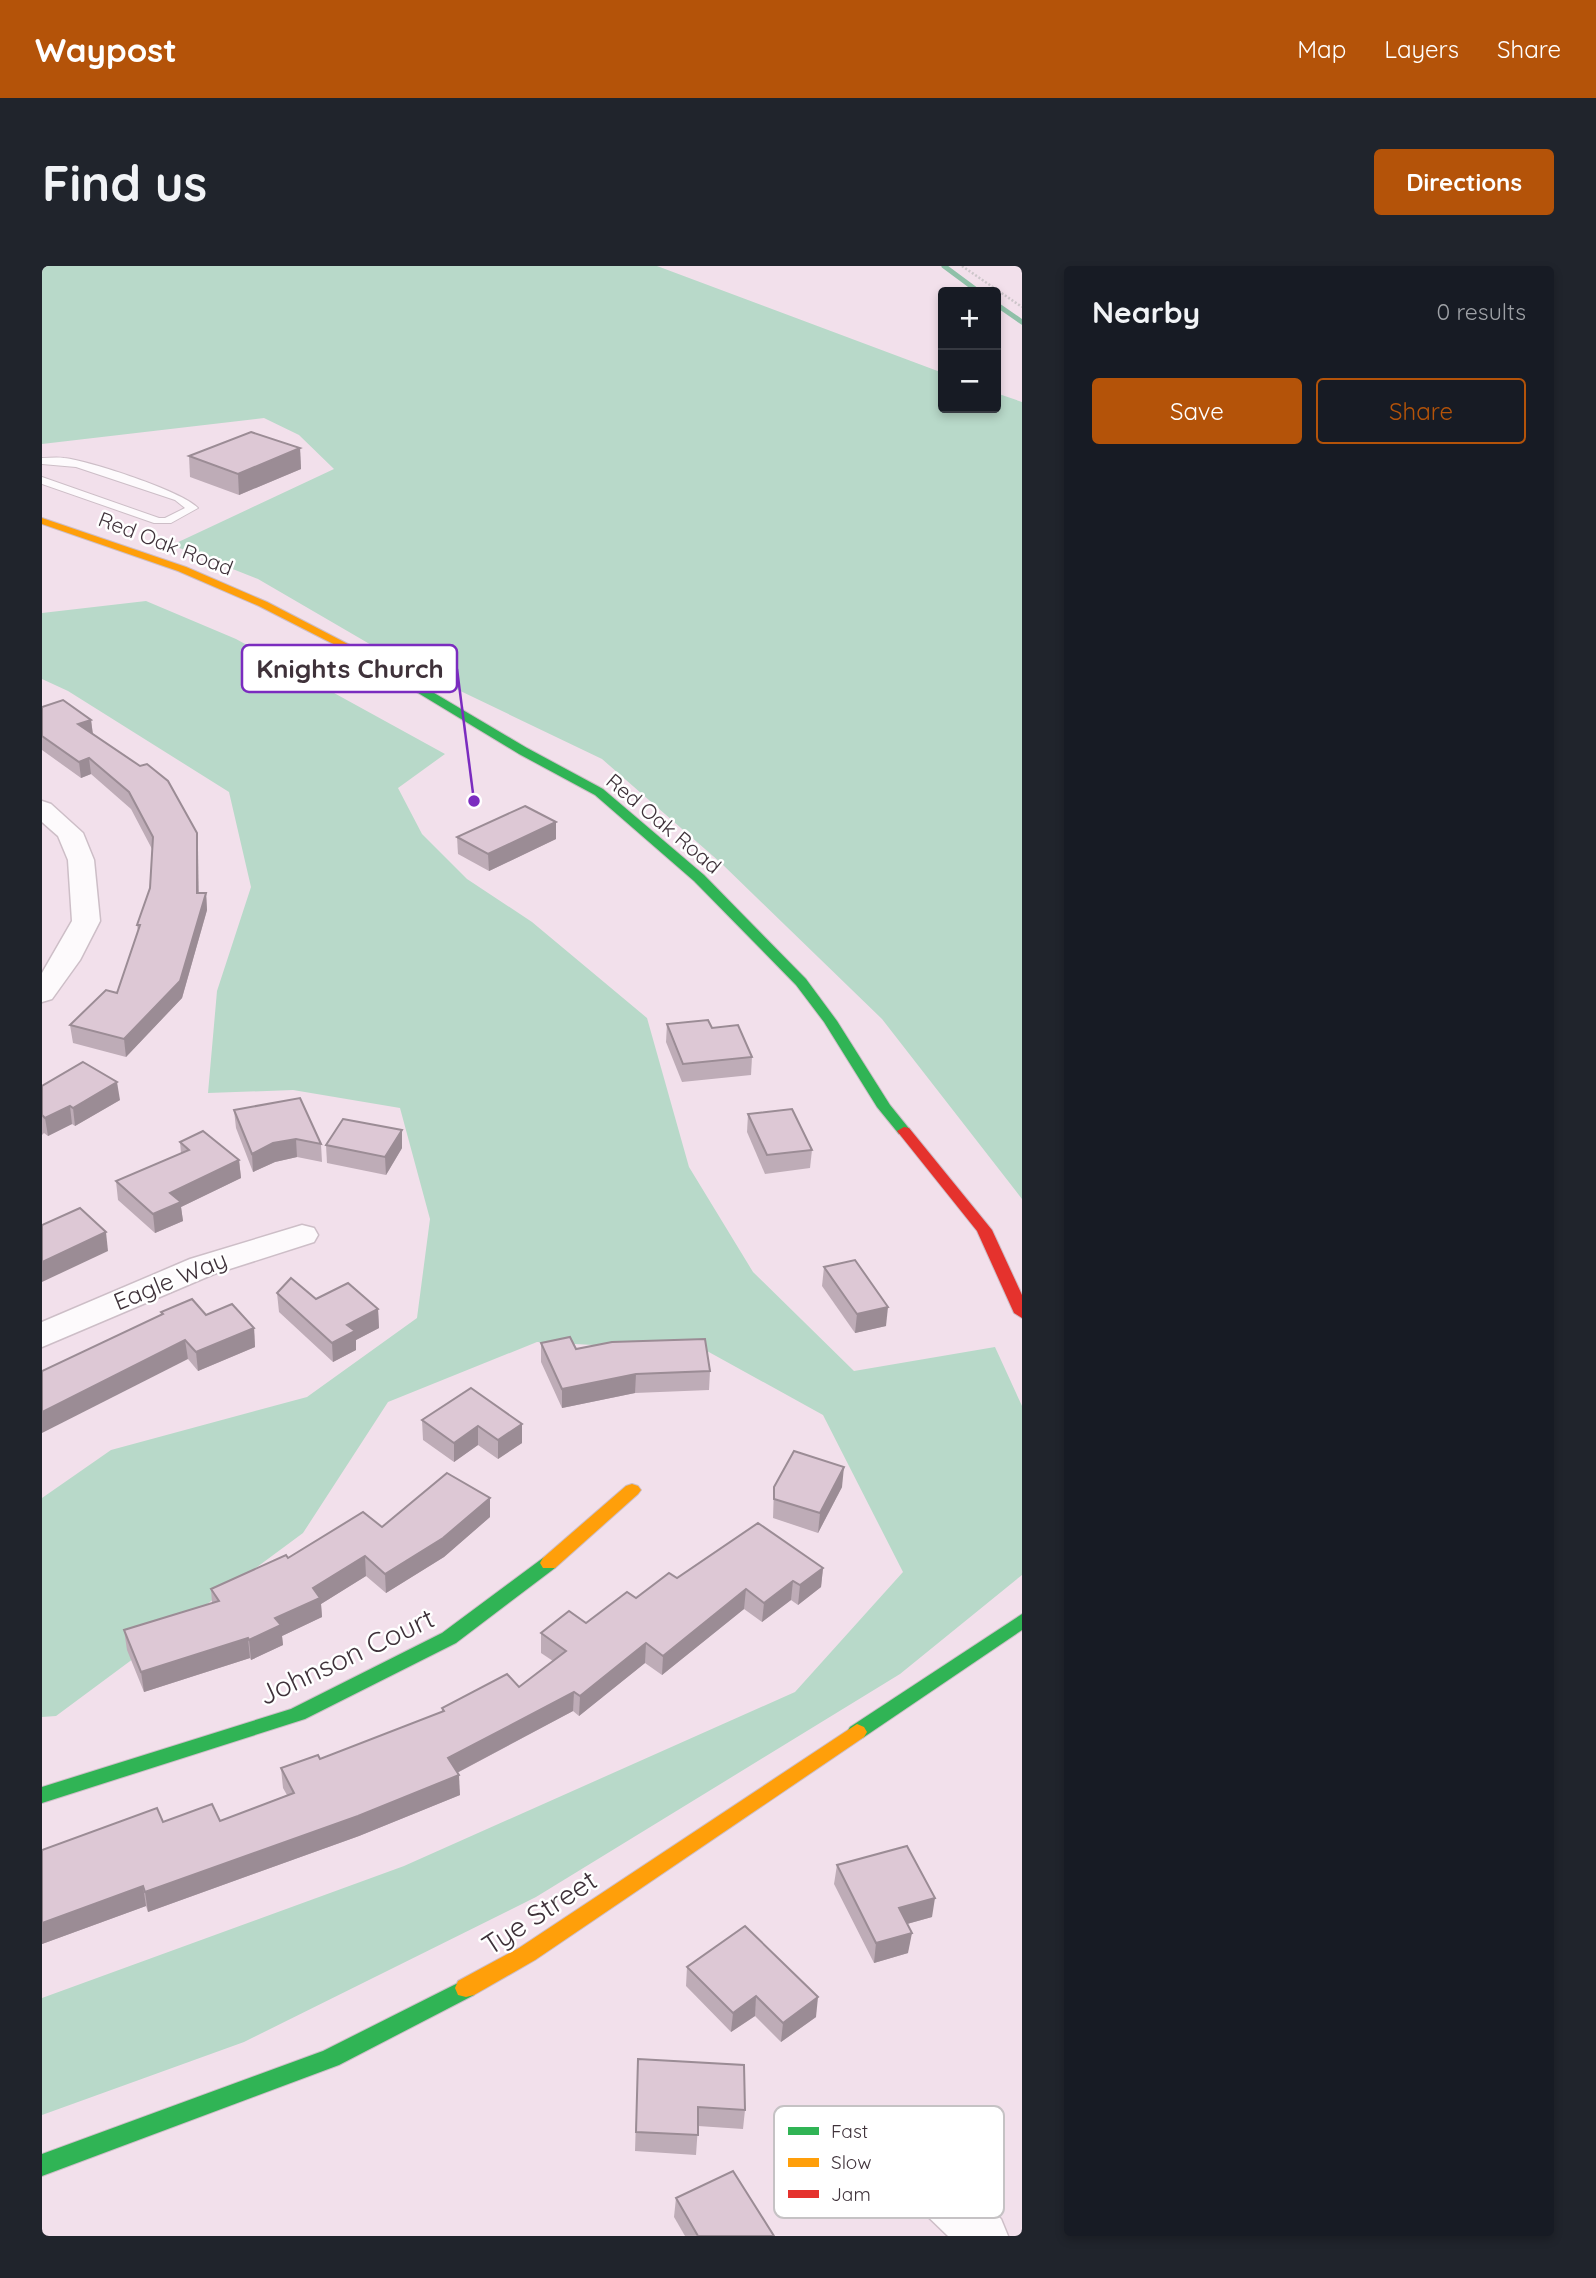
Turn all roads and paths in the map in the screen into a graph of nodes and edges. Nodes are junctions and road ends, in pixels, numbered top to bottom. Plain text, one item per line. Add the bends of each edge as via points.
1 (962, 266) edge
2 (1022, 307) edge
3 (42, 461) edge
4 (42, 480) edge
5 (42, 521) edge
6 (42, 809) edge
7 (42, 993) edge
8 (302, 1235) dead end
9 (1022, 1313) edge
10 (42, 1336) edge
11 (632, 1490) dead end
12 (1022, 1621) edge
13 (42, 1795) edge
14 (42, 2165) edge
15 (964, 2218) edge
16 (983, 2236) edge

1 - 2 path
3 - 4 lane via 80,465 179,498 193,508 166,522 158,521
5 - 9 street, Red Oak Road via 182,569 264,604 382,666 599,792 699,878 801,982 884,1107 984,1230
6 - 7 street via 70,833 81,860 86,921
8 - 10 street, Eagle Way via 237,1252 119,1299
11 - 13 street, Johnson Court via 531,1579 449,1639 378,1676 298,1714
12 - 14 street, Tye Street via 527,1954 331,2058
15 - 16 street

